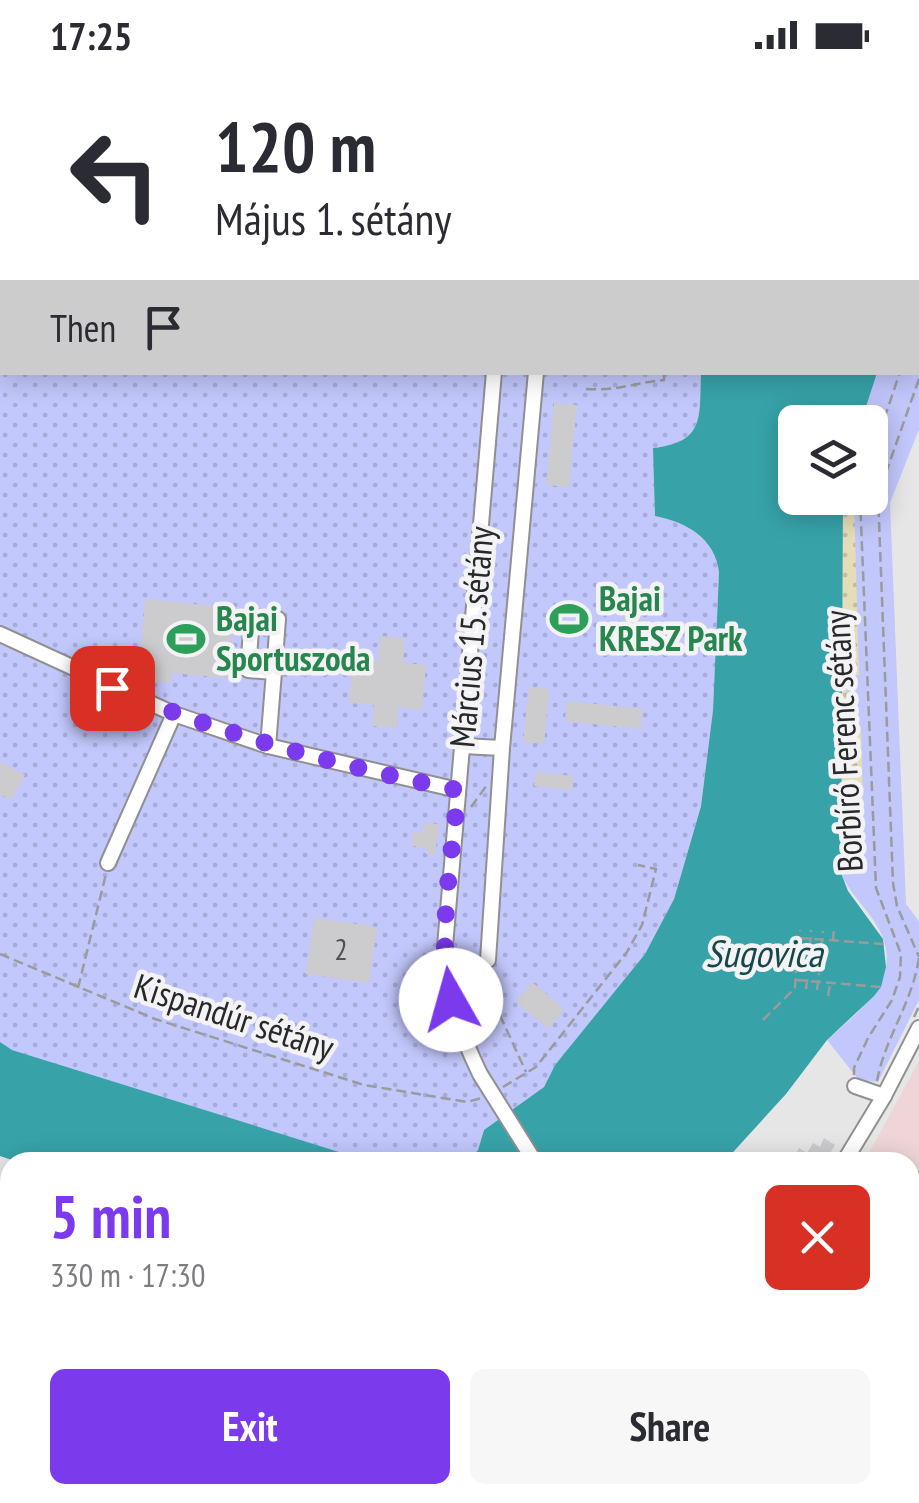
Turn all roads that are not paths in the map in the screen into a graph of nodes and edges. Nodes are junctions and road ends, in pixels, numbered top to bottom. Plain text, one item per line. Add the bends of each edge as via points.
1 (494, 375) edge
2 (536, 375) edge
3 (0, 634) edge
4 (274, 672) dead end
5 (174, 714) junction
6 (268, 746) junction
7 (462, 746) junction
8 (502, 748) junction
9 (458, 790) junction
10 (108, 863) road end
11 (488, 960) road end
12 (919, 1028) edge
13 (855, 1086) road end
14 (884, 1096) junction
15 (529, 1152) edge
16 (850, 1152) edge

1 - 7 street, Március 15. sétány
2 - 8 street
3 - 5 street
4 - 6 street
5 - 6 street
5 - 10 street
6 - 9 street
7 - 8 street
7 - 9 street, Március 15. sétány
8 - 11 street
9 - 15 street, Március 15. sétány, bridge via 445,976 480,1074
12 - 14 street
13 - 14 street
14 - 16 street

